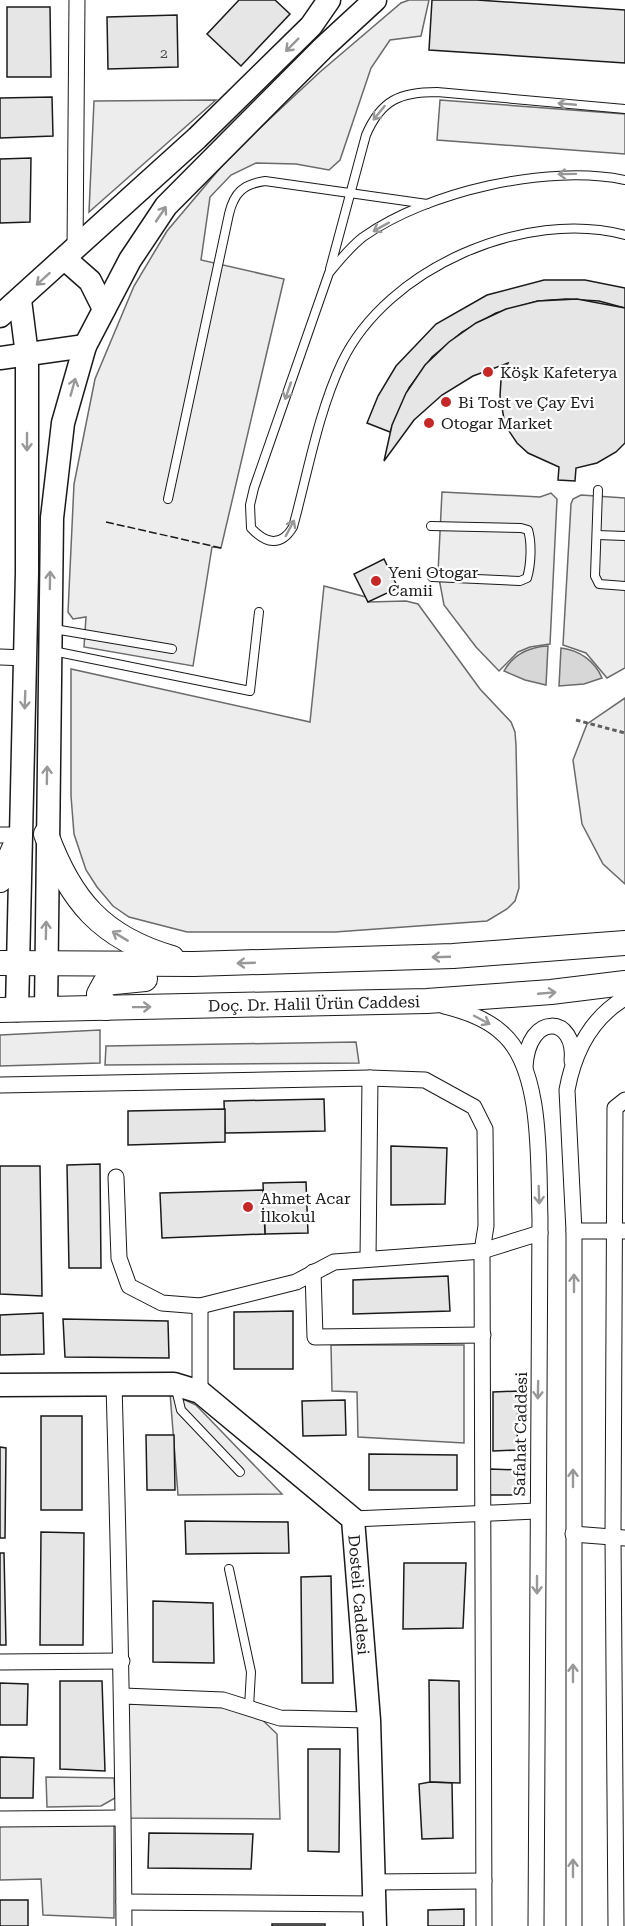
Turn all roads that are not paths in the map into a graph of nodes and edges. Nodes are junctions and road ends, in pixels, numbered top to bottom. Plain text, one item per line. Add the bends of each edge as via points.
1 (77, 0) edge
2 (329, 0) edge
3 (375, 0) edge
4 (625, 109) edge
5 (625, 180) edge
6 (351, 193) junction
7 (428, 204) junction
8 (625, 235) edge
9 (70, 255) junction
10 (328, 273) junction
11 (20, 300) junction
12 (104, 309) junction
13 (0, 316) edge
14 (85, 346) junction
15 (27, 355) junction
16 (0, 358) edge
17 (598, 490) dead end
18 (168, 499) dead end
19 (431, 526) dead end
20 (597, 535) junction
21 (625, 536) edge
22 (432, 577) dead end
23 (625, 586) edge
24 (259, 612) dead end
25 (49, 639) junction
26 (172, 649) dead end
27 (0, 657) edge
28 (26, 658) junction
29 (46, 834) junction
30 (10, 835) edge
31 (0, 880) edge
32 (625, 943) edge
33 (9, 963) edge
34 (45, 964) junction
35 (195, 964) junction
36 (625, 983) edge
37 (625, 998) edge
38 (427, 1001) junction
39 (106, 1008) junction
40 (8, 1010) edge
41 (46, 1010) junction
42 (525, 1067) junction
43 (570, 1073) junction
44 (370, 1078) junction
45 (0, 1085) edge
46 (625, 1100) edge
47 (116, 1177) dead end
48 (574, 1231) junction
49 (620, 1231) edge
50 (540, 1233) junction
51 (482, 1251) junction
52 (368, 1259) junction
53 (313, 1272) junction
54 (200, 1306) junction
55 (483, 1335) junction
56 (114, 1384) junction
57 (174, 1384) junction
58 (0, 1385) edge
59 (200, 1392) junction
60 (240, 1472) dead end
61 (537, 1511) junction
62 (483, 1513) junction
63 (353, 1518) junction
64 (573, 1534) junction
65 (619, 1538) edge
66 (228, 1569) dead end
67 (122, 1661) junction
68 (0, 1662) edge
69 (123, 1696) junction
70 (249, 1707) junction
71 (369, 1720) junction
72 (121, 1818) junction
73 (0, 1819) edge
74 (621, 1879) edge
75 (484, 1881) junction
76 (124, 1902) junction
77 (375, 1904) edge
78 (124, 1926) edge
79 (484, 1926) edge
80 (536, 1926) edge
81 (573, 1926) edge
82 (616, 1926) edge

1 - 9 street
2 -> 9 street via 311,26
12 -> 3 street via 166,206 324,46
4 -> 6 lane via 437,92 402,96 386,104 374,118
5 -> 7 lane via 553,174 501,183
6 - 7 lane
6 - 10 lane
6 - 18 lane via 265,181 240,188 232,199
7 -> 10 lane via 363,238
10 -> 8 lane via 250,505 251,528 268,542 277,542 293,527 327,402 343,361 370,321 404,288 467,251 509,237 571,229
9 -> 11 street
9 - 12 street via 90,281
11 - 13 street
11 - 15 street
12 - 14 street
14 - 15 street
25 -> 14 street via 52,518 63,423
15 - 16 street
15 -> 28 street
17 - 20 lane
19 - 22 lane via 521,528 528,530 530,536 529,571 520,581
20 - 21 lane
20 - 23 lane via 595,576 599,584
24 - 25 lane via 250,691
25 - 26 lane
29 -> 25 street
27 - 28 street
28 -> 30 street
34 -> 29 street
35 -> 29 main road via 141,947 98,921 65,880
30 - 31 main road
30 - 33 street
32 -> 35 main road via 453,956
33 - 34 main road
33 - 40 street
34 - 35 main road
34 - 41 street
35 - 39 main road via 171,977 105,983 99,994
38 -> 36 main road, Doç. Dr. Halil Ürün Caddesi
37 - 43 street via 591,1028
39 -> 38 main road, Doç. Dr. Halil Ürün Caddesi
38 -> 42 street, Safahat Caddesi via 463,1010 486,1021 504,1034
39 - 41 main road, Doç. Dr. Halil Ürün Caddesi
40 - 41 main road, Doç. Dr. Halil Ürün Caddesi
42 - 43 street via 529,1040 537,1030 548,1026 560,1028 568,1036 572,1046
42 -> 50 street, Safahat Caddesi via 534,1112
43 - 48 street via 566,1109
44 - 45 street
44 - 51 street via 425,1080 474,1107 484,1129 486,1226
44 - 52 street
46 - 49 street via 615,1108
47 - 54 street via 119,1257 129,1286 162,1303
48 - 49 street
64 -> 48 street
49 - 65 street
50 - 51 street
50 -> 61 street, Safahat Caddesi
51 - 52 street
51 - 55 street
52 - 53 street via 334,1262
53 - 54 street via 296,1282
53 - 55 street via 315,1337
54 - 59 street
55 - 62 street
56 - 57 street, Dosteli Caddesi
56 - 58 street, Dosteli Caddesi
56 - 67 street
57 - 59 street, Dosteli Caddesi
57 - 60 lane via 181,1410
59 - 63 street, Dosteli Caddesi
61 - 62 street
61 -> 80 street, Safahat Caddesi
62 - 63 street
62 - 75 street
63 - 71 street, Dosteli Caddesi
64 - 65 street
81 -> 64 street
65 - 74 street
66 - 70 lane via 251,1672
67 - 68 street
67 - 69 street
69 - 70 street via 223,1700
69 - 72 street
70 - 71 street via 280,1718
71 - 77 street, Dosteli Caddesi
72 - 73 street
72 - 76 street
74 - 82 street
75 - 77 street
75 - 79 street
76 - 77 street
76 - 78 street

